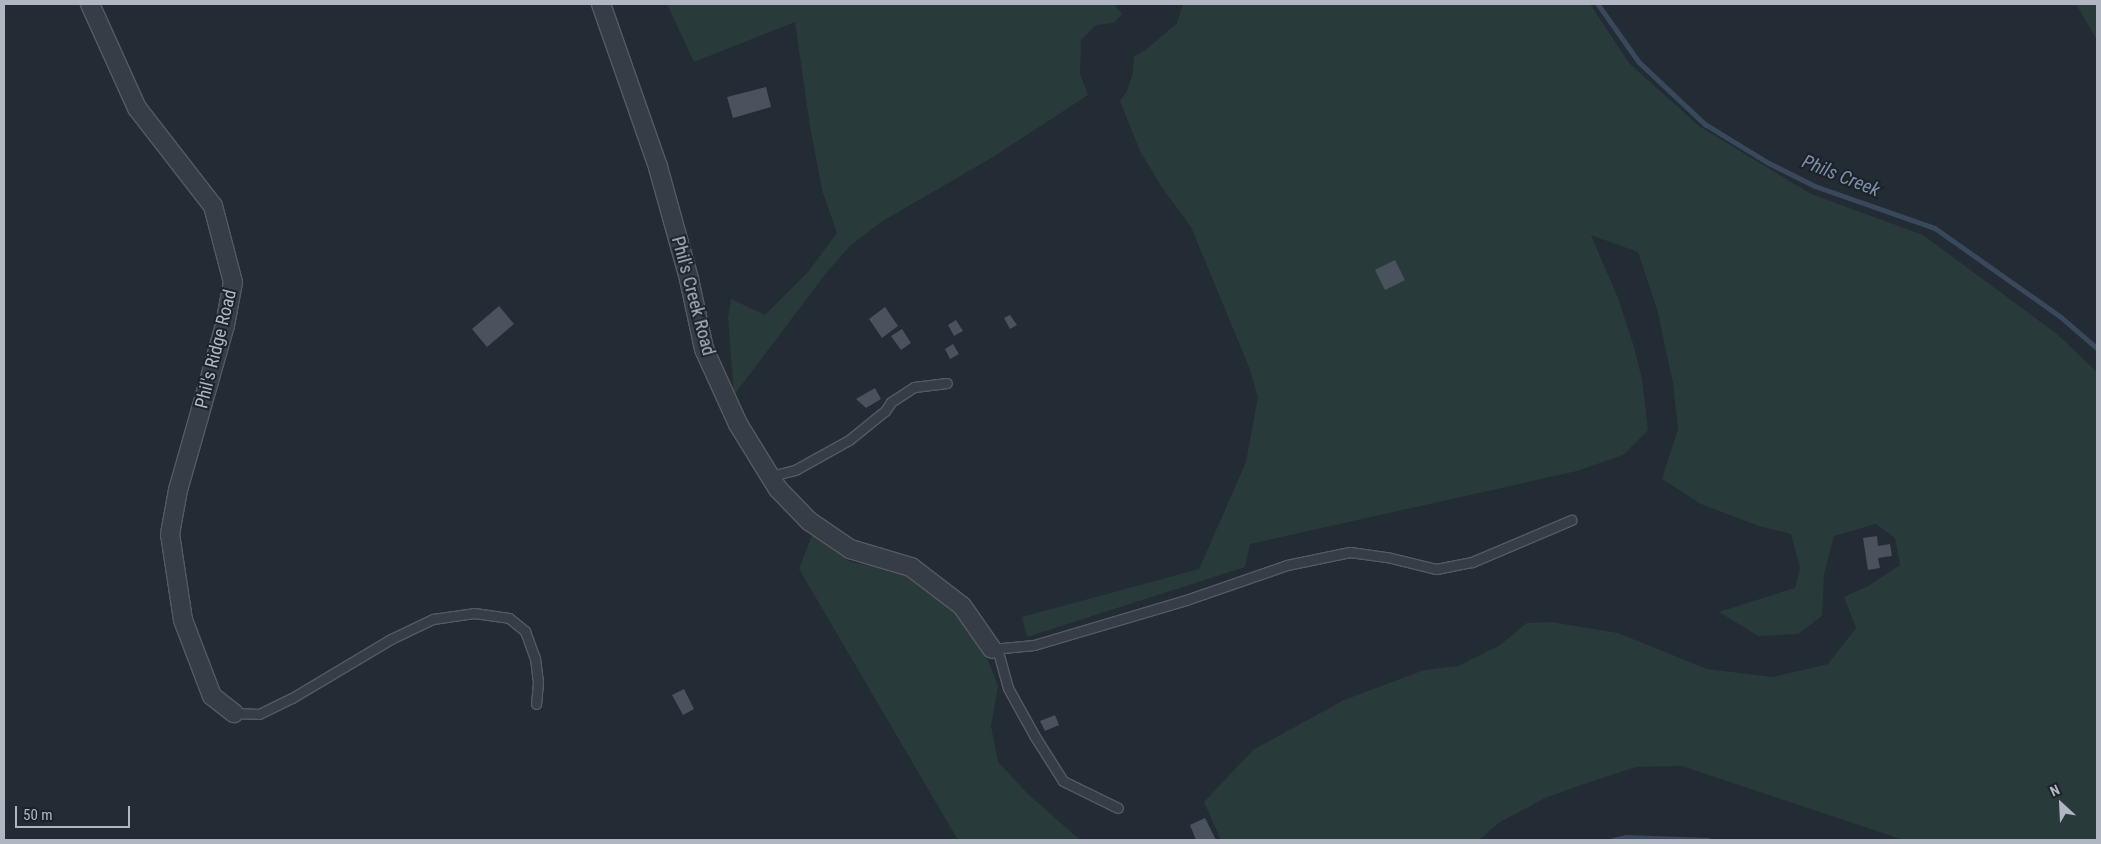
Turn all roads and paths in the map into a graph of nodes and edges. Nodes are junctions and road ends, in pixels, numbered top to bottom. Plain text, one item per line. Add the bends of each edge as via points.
1 (90, 4) edge
2 (601, 4) edge
3 (947, 383) dead end
4 (771, 476) junction
5 (1571, 520) dead end
6 (995, 649) junction
7 (536, 704) dead end
8 (234, 713) joint
9 (1118, 808) dead end

1 - 8 street, Phil's Ridge Road via 137,108 213,206 233,282 225,325 178,490 170,534 183,620 212,696
2 - 4 street, Phil's Creek Road via 658,168 689,279 704,349 738,424
3 - 4 lane via 914,387 891,402 885,411 842,444 795,470
4 - 6 street, Phil's Creek Road via 778,489 820,529 850,549 911,567 962,606
5 - 6 lane via 1472,562 1436,569 1350,552 1287,565 1186,600 1034,645
6 - 9 lane via 1008,688 1063,781
7 - 8 lane via 535,658 525,631 509,618 474,613 433,619 391,639 259,714

